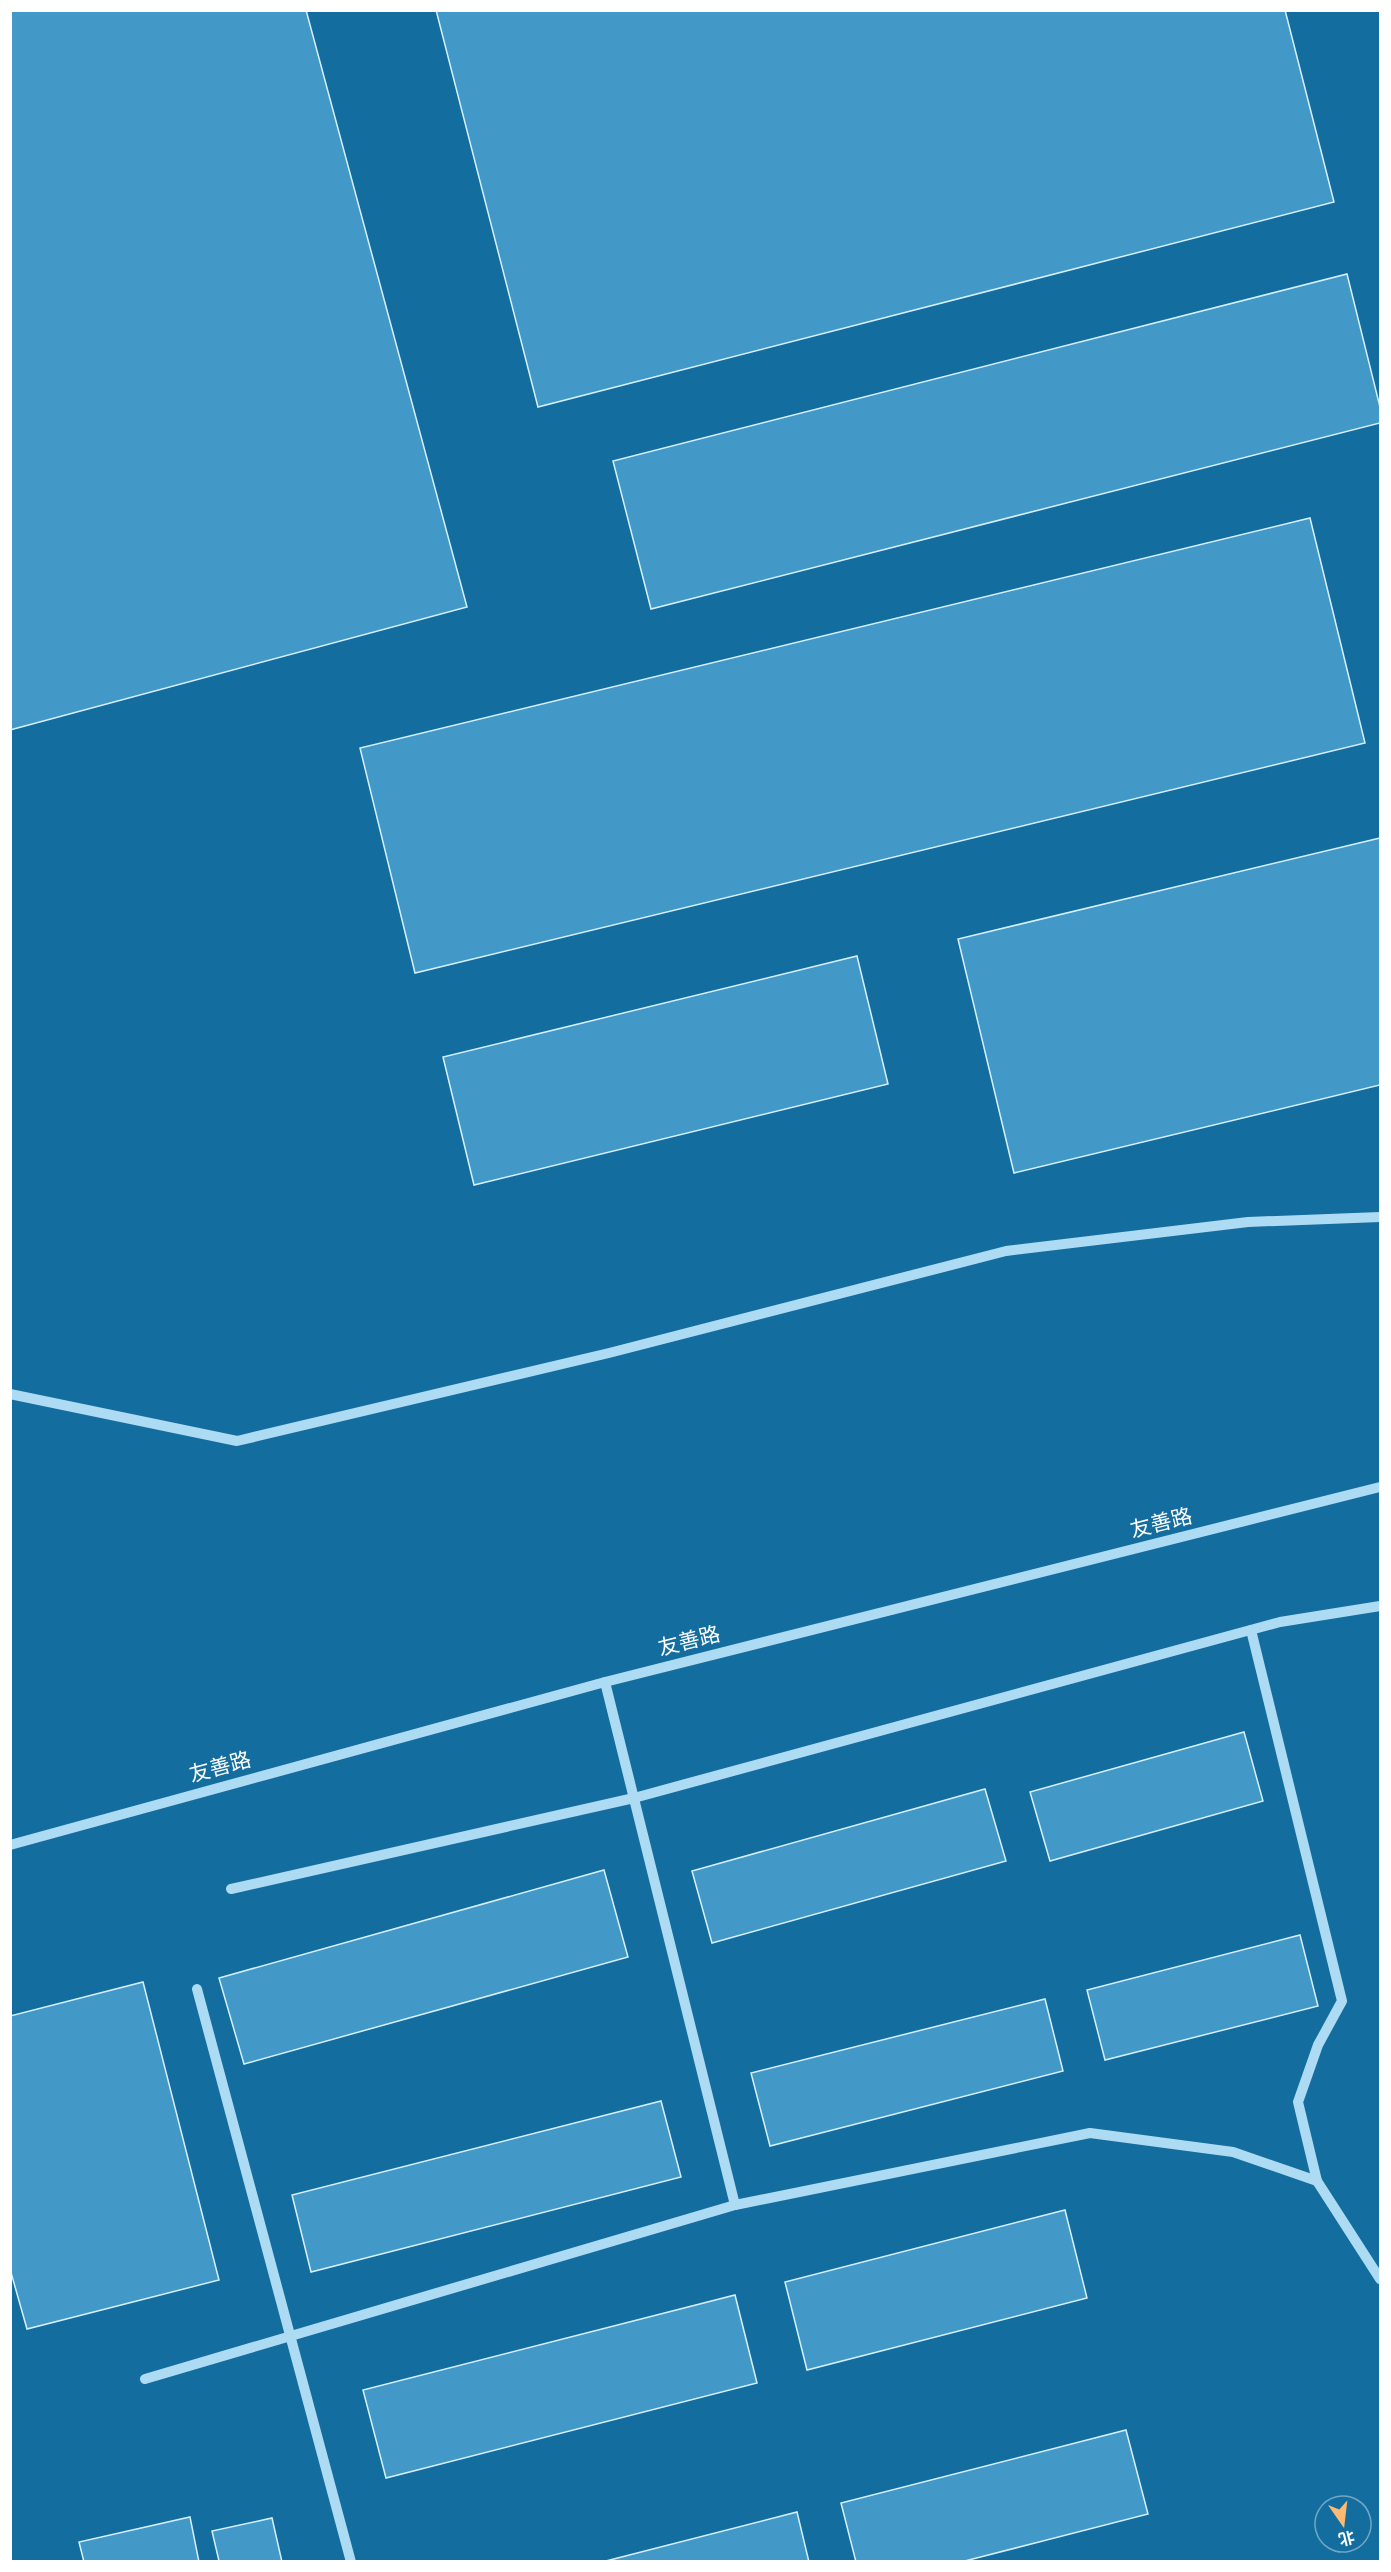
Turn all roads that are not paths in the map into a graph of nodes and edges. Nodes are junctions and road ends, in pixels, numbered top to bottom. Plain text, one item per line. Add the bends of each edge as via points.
1 (1380, 1217) edge
2 (10, 1394) edge
3 (1380, 1487) edge
4 (1380, 1606) edge
5 (1251, 1630) junction
6 (605, 1682) junction
7 (634, 1798) junction
8 (10, 1845) edge
9 (231, 1889) dead end
10 (197, 1989) dead end
11 (1317, 2181) junction
12 (735, 2205) junction
13 (1380, 2279) edge
14 (289, 2335) junction
15 (145, 2379) dead end
16 (351, 2562) edge

1 - 2 street via 1248,1222 1006,1251 609,1353 237,1440
3 - 6 street, 友善路
4 - 5 street
5 - 7 street
5 - 11 street via 1342,2001 1318,2045 1298,2102
6 - 7 street
6 - 8 street, 友善路
7 - 9 street
7 - 12 street
10 - 14 street
11 - 12 street via 1233,2152 1090,2133
11 - 13 street
12 - 14 street
14 - 15 street
14 - 16 street

